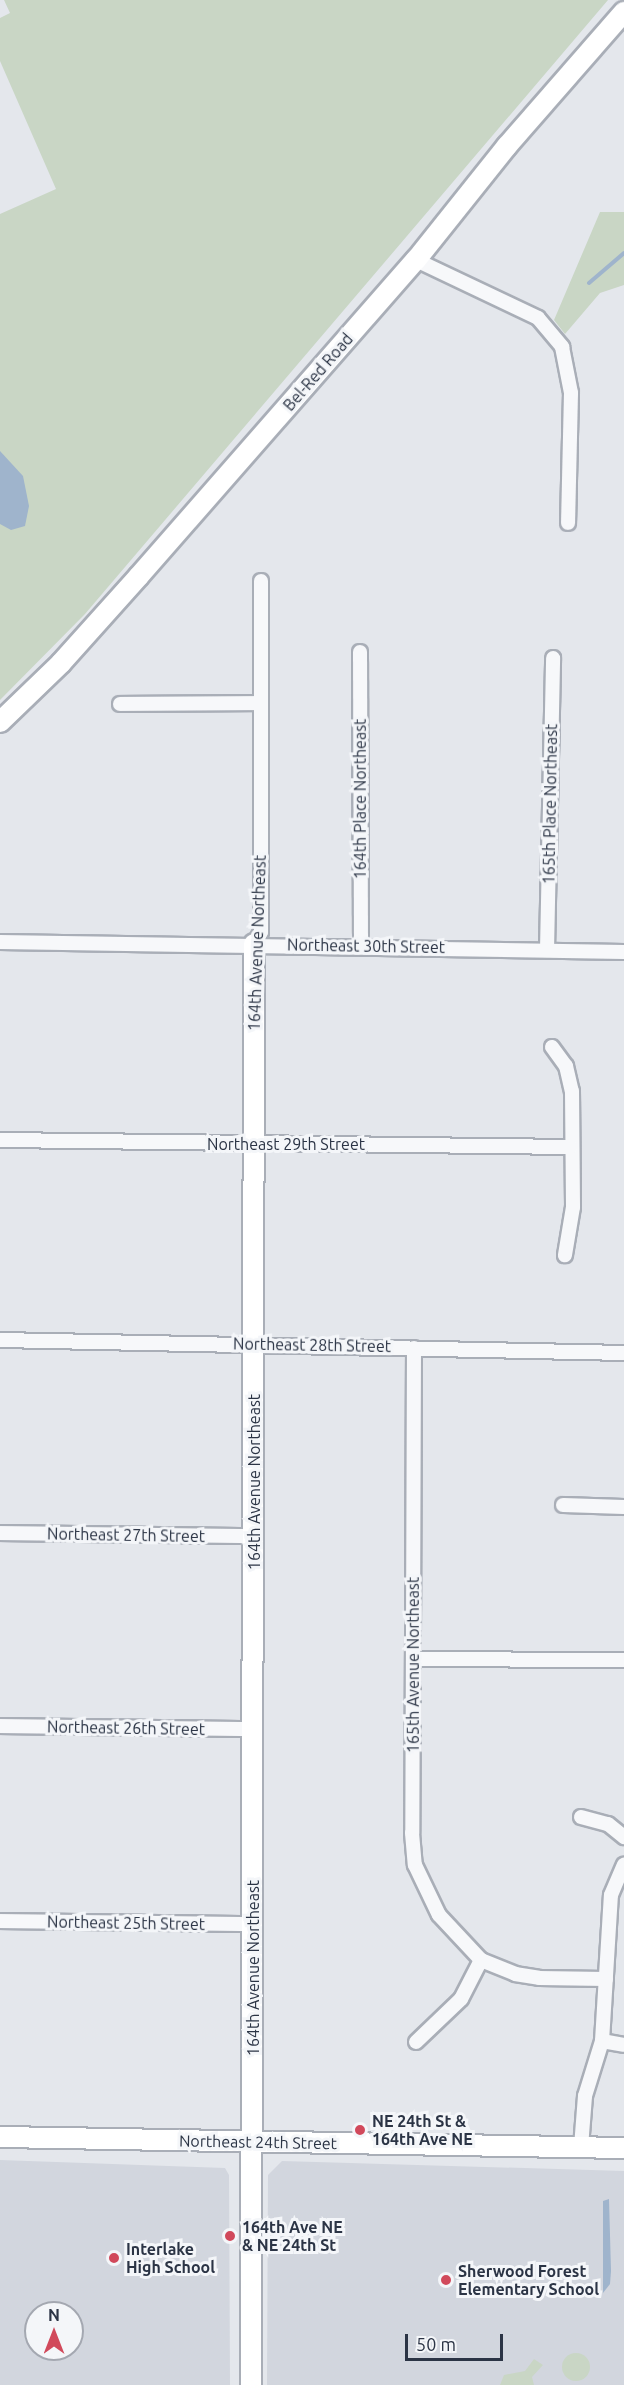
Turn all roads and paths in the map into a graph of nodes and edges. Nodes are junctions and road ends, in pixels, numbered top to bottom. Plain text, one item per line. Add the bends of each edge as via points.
1 (624, 12) edge
2 (416, 260) junction
3 (568, 523) dead end
4 (261, 581) dead end
5 (360, 652) dead end
6 (553, 658) dead end
7 (261, 703) junction
8 (120, 704) dead end
9 (0, 722) edge
10 (0, 942) edge
11 (254, 944) junction
12 (361, 946) junction
13 (547, 950) junction
14 (624, 952) edge
15 (552, 1047) dead end
16 (0, 1140) edge
17 (253, 1143) junction
18 (571, 1147) junction
19 (565, 1255) dead end
20 (0, 1340) edge
21 (255, 1344) junction
22 (414, 1348) junction
23 (624, 1353) edge
24 (563, 1505) dead end
25 (624, 1507) edge
26 (0, 1533) edge
27 (253, 1536) junction
28 (413, 1659) junction
29 (624, 1660) edge
30 (0, 1726) edge
31 (253, 1730) junction
32 (580, 1817) dead end
33 (624, 1837) edge
34 (624, 1865) edge
35 (0, 1921) edge
36 (253, 1924) junction
37 (481, 1960) junction
38 (606, 1979) junction
39 (602, 2041) junction
40 (416, 2042) dead end
41 (624, 2045) edge
42 (0, 2137) edge
43 (252, 2142) junction
44 (581, 2147) junction
45 (624, 2148) edge
46 (251, 2385) edge

1 - 2 main road, Bel-Red Road via 507,146
2 - 3 street via 538,318 562,347 571,393
2 - 9 main road, Bel-Red Road via 61,663
4 - 7 street, 164th Avenue Northeast
5 - 12 street, 164th Place Northeast
6 - 13 street, 165th Place Northeast
7 - 8 street
7 - 11 street, 164th Avenue Northeast via 261,932
10 - 11 street, Northeast 30th Street
11 - 12 street, Northeast 30th Street
11 - 17 main road, 164th Avenue Northeast
12 - 13 street, Northeast 30th Street
13 - 14 street, Northeast 30th Street
15 - 18 street via 566,1066 572,1091
16 - 17 street, Northeast 29th Street
17 - 18 street, Northeast 29th Street
17 - 21 main road, 164th Avenue Northeast
18 - 19 street via 573,1207
20 - 21 street, Northeast 28th Street
21 - 22 street, Northeast 28th Street
21 - 27 main road, 164th Avenue Northeast
22 - 23 street, Northeast 28th Street
22 - 28 street, 165th Avenue Northeast
24 - 25 street
26 - 27 street, Northeast 27th Street
27 - 31 main road, 164th Avenue Northeast
28 - 29 street
28 - 37 street, 165th Avenue Northeast via 415,1865 439,1915
30 - 31 street, Northeast 26th Street
31 - 36 main road, 164th Avenue Northeast
32 - 33 street via 608,1824
34 - 38 street via 612,1895
35 - 36 street, Northeast 25th Street
36 - 43 main road, 164th Avenue Northeast
37 - 38 street via 514,1974 539,1978
37 - 40 street via 461,1999
38 - 39 street
39 - 41 street
39 - 44 street via 587,2086
42 - 43 main road, Northeast 24th Street
43 - 44 main road, Northeast 24th Street
43 - 46 main road, 164th Avenue Northeast
44 - 45 main road, Northeast 24th Street

